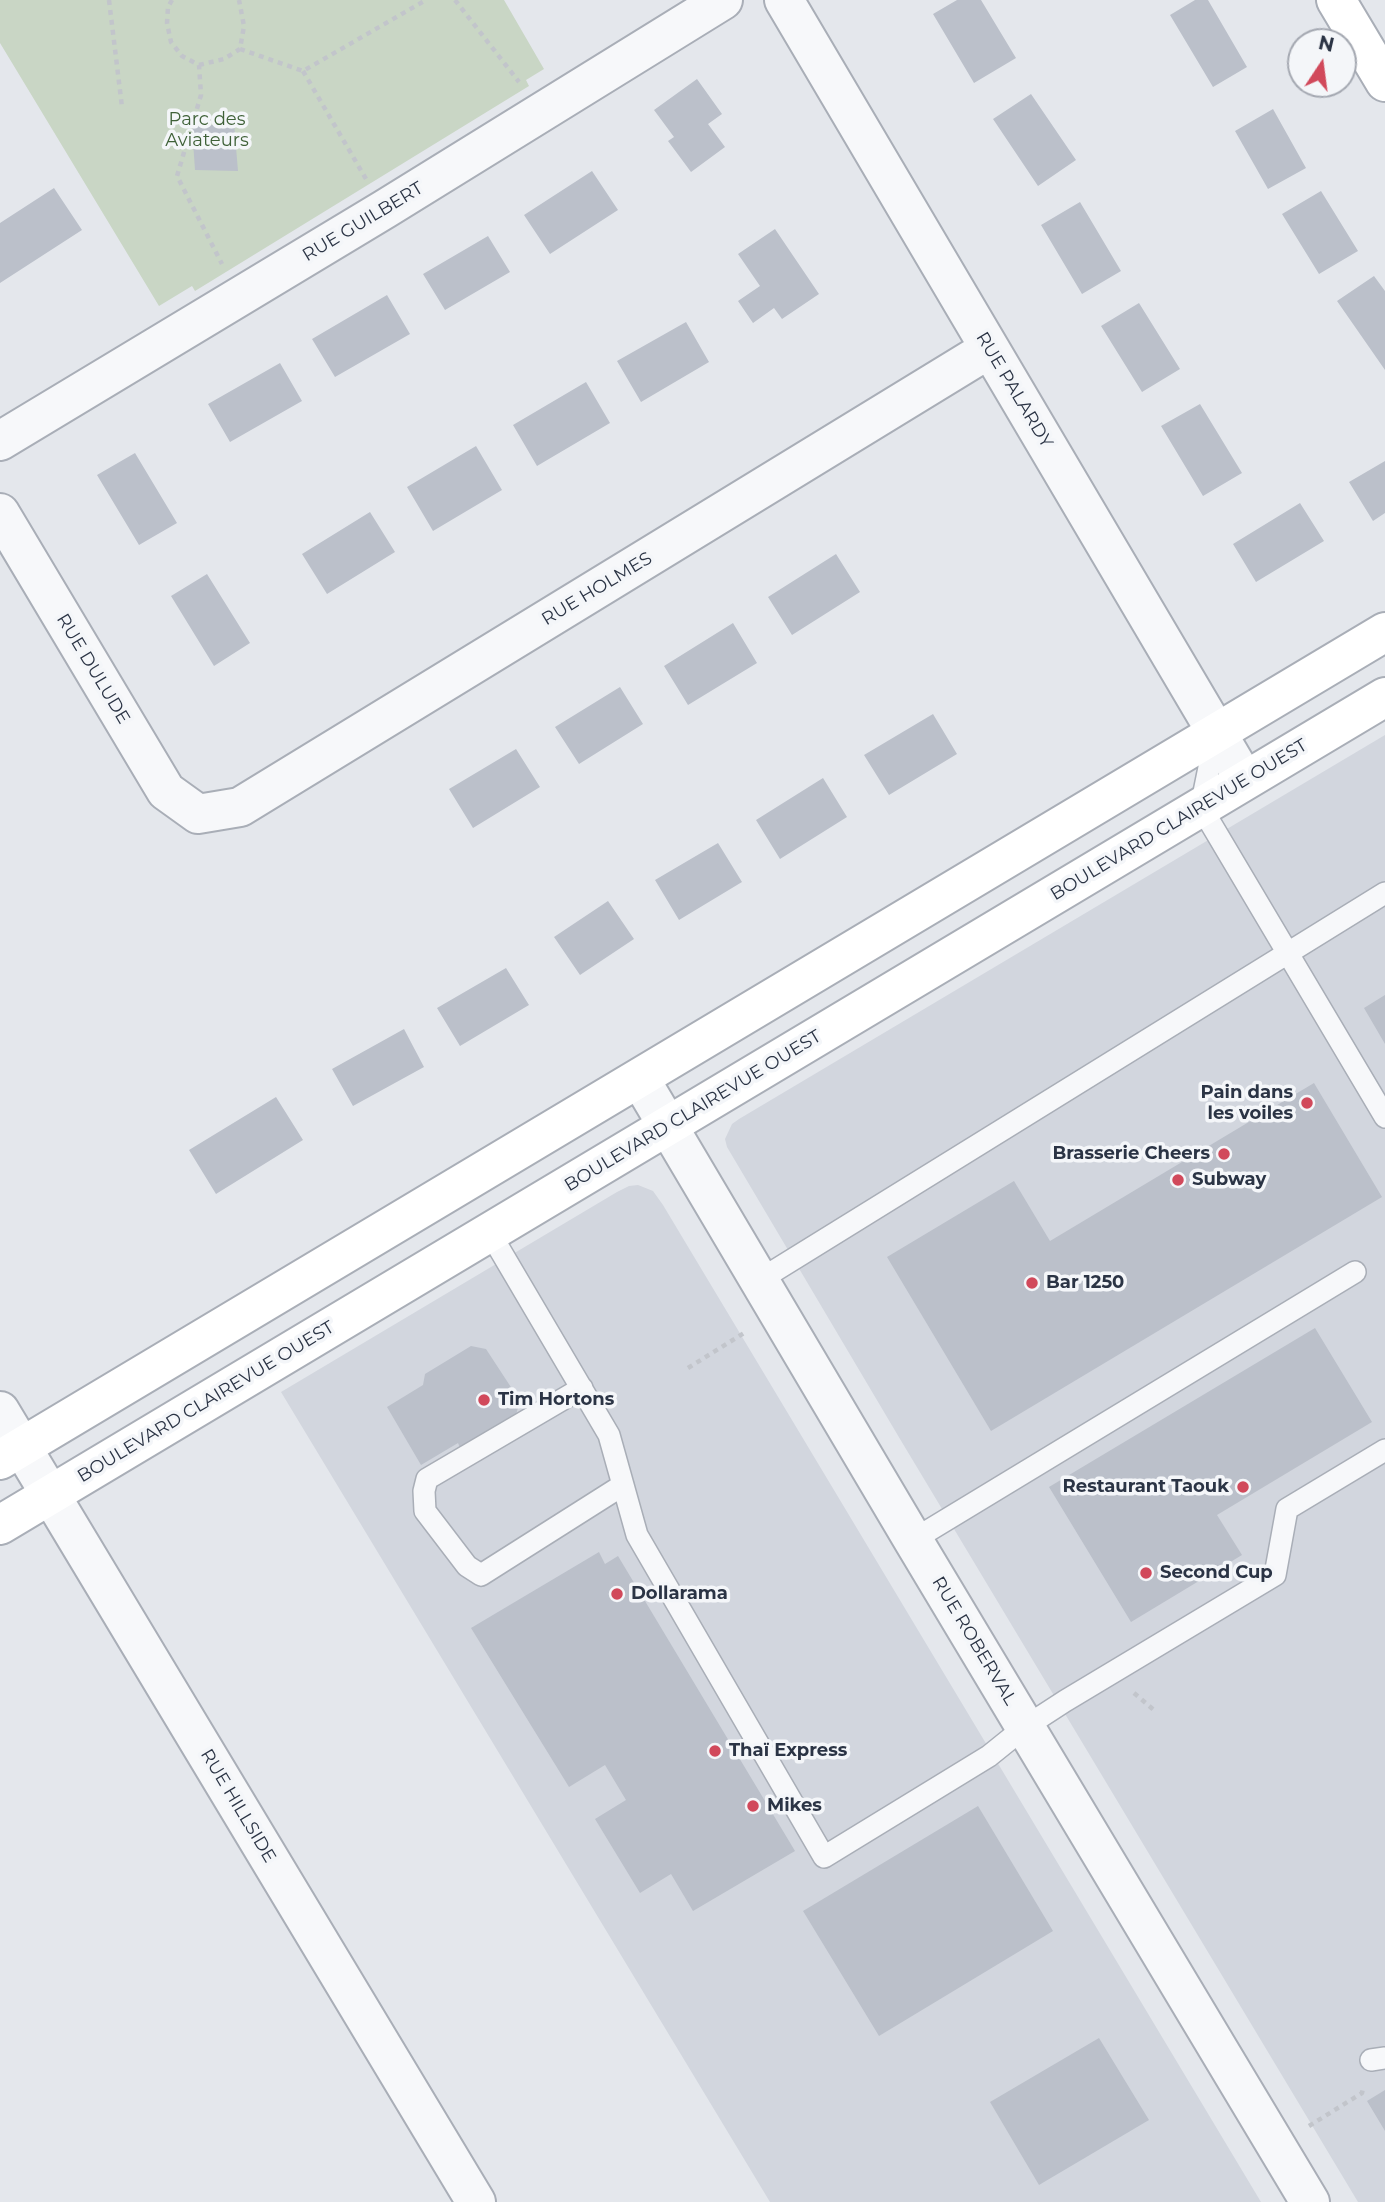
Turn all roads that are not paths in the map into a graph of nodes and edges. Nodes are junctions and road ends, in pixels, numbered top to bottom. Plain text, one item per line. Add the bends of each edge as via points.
1 (723, 0) edge
2 (784, 0) edge
3 (1336, 0) edge
4 (1385, 82) edge
5 (989, 349) junction
6 (0, 441) edge
7 (0, 513) edge
8 (1385, 632) edge
9 (1385, 697) edge
10 (1216, 733) junction
11 (1244, 779) junction
12 (1201, 807) junction
13 (198, 814) joint
14 (1385, 893) edge
15 (1287, 953) junction
16 (640, 1079) junction
17 (1385, 1117) edge
18 (668, 1126) junction
19 (489, 1233) junction
20 (1355, 1272) dead end
21 (758, 1281) junction
22 (582, 1388) junction
23 (0, 1411) edge
24 (1385, 1450) edge
25 (11, 1453) edge
26 (623, 1486) junction
27 (51, 1495) junction
28 (0, 1525) edge
29 (912, 1540) junction
30 (1026, 1727) junction
31 (476, 2202) edge
32 (1310, 2202) edge

1 - 6 street, RUE GUILBERT
2 - 5 street, RUE PALARDY
3 - 4 street
5 - 10 street, RUE PALARDY
5 - 13 street, RUE HOLMES via 240,807
7 - 13 street, RUE DULUDE via 166,791
8 - 10 street
9 - 11 street, BOULEVARD CLAIREVUE OUEST
10 - 11 street, RUE PALARDY
10 - 12 lane
10 - 16 street
11 - 12 street, BOULEVARD CLAIREVUE OUEST
12 - 15 lane
12 - 18 street, BOULEVARD CLAIREVUE OUEST
14 - 15 lane
15 - 17 lane
15 - 21 lane
16 - 18 street, RUE ROBERVAL
16 - 25 street
18 - 19 street, BOULEVARD CLAIREVUE OUEST
18 - 21 street, RUE ROBERVAL
19 - 22 lane
19 - 27 street, BOULEVARD CLAIREVUE OUEST
20 - 29 lane
21 - 29 street, RUE ROBERVAL
22 - 26 lane via 609,1435
22 - 26 lane via 427,1479 425,1511 467,1566 481,1575
23 - 25 street, RUE HILLSIDE
24 - 30 lane via 1287,1509 1275,1575
25 - 27 street, RUE HILLSIDE
26 - 30 lane via 637,1535 824,1857 989,1756
27 - 28 street, BOULEVARD CLAIREVUE OUEST
27 - 31 street, RUE HILLSIDE
29 - 30 street, RUE ROBERVAL
30 - 32 street, RUE ROBERVAL

